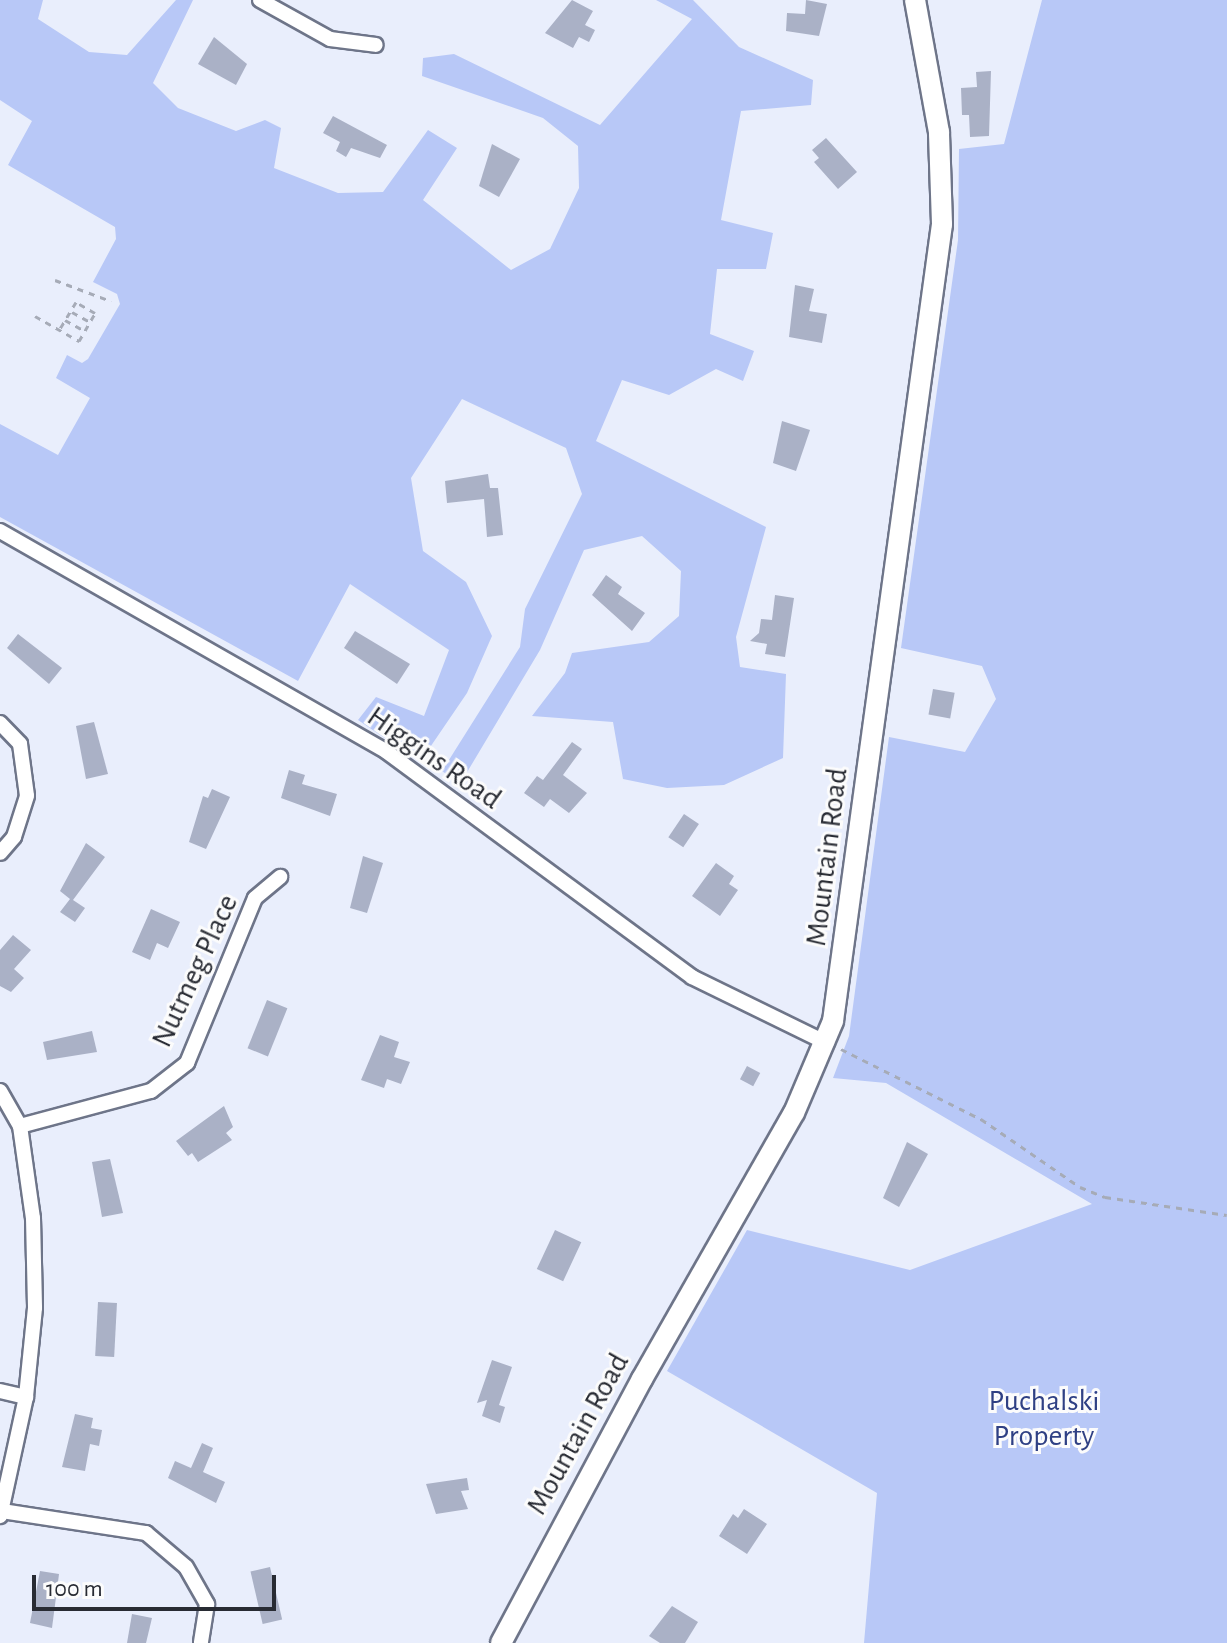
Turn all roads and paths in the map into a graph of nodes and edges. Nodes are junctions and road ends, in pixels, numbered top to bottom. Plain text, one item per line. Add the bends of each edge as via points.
1 (260, 0) edge
2 (915, 0) edge
3 (376, 45) dead end
4 (55, 280) dead end
5 (111, 301) dead end
6 (71, 311) junction
7 (35, 316) dead end
8 (65, 320) junction
9 (90, 322) junction
10 (59, 330) junction
11 (85, 331) junction
12 (0, 531) edge
13 (0, 723) edge
14 (0, 853) edge
15 (280, 877) dead end
16 (827, 1043) junction
17 (0, 1091) edge
18 (20, 1126) junction
19 (1227, 1215) edge
20 (0, 1391) edge
21 (26, 1397) junction
22 (1, 1513) edge
23 (201, 1643) edge
24 (501, 1643) edge

1 - 3 street via 330,39
2 - 16 main road, Mountain Road via 939,132 942,224 846,954
4 - 5 path
6 - 8 path
6 - 9 path
6 - 9 path via 76,302 95,313
7 - 10 path
8 - 10 path
8 - 11 path
9 - 11 path
10 - 11 path via 79,341
12 - 16 street, Higgins Road via 387,752 666,959 737,1002
13 - 14 street via 20,744 27,796 14,837
15 - 18 street, Nutmeg Place via 255,898 187,1063 151,1091
16 - 19 path via 981,1119 1080,1187 1105,1197
16 - 24 main road, Mountain Road via 794,1113 642,1379
17 - 18 street
18 - 21 street via 34,1233 35,1308
20 - 21 street
21 - 22 street
22 - 23 street via 146,1533 186,1567 207,1604

